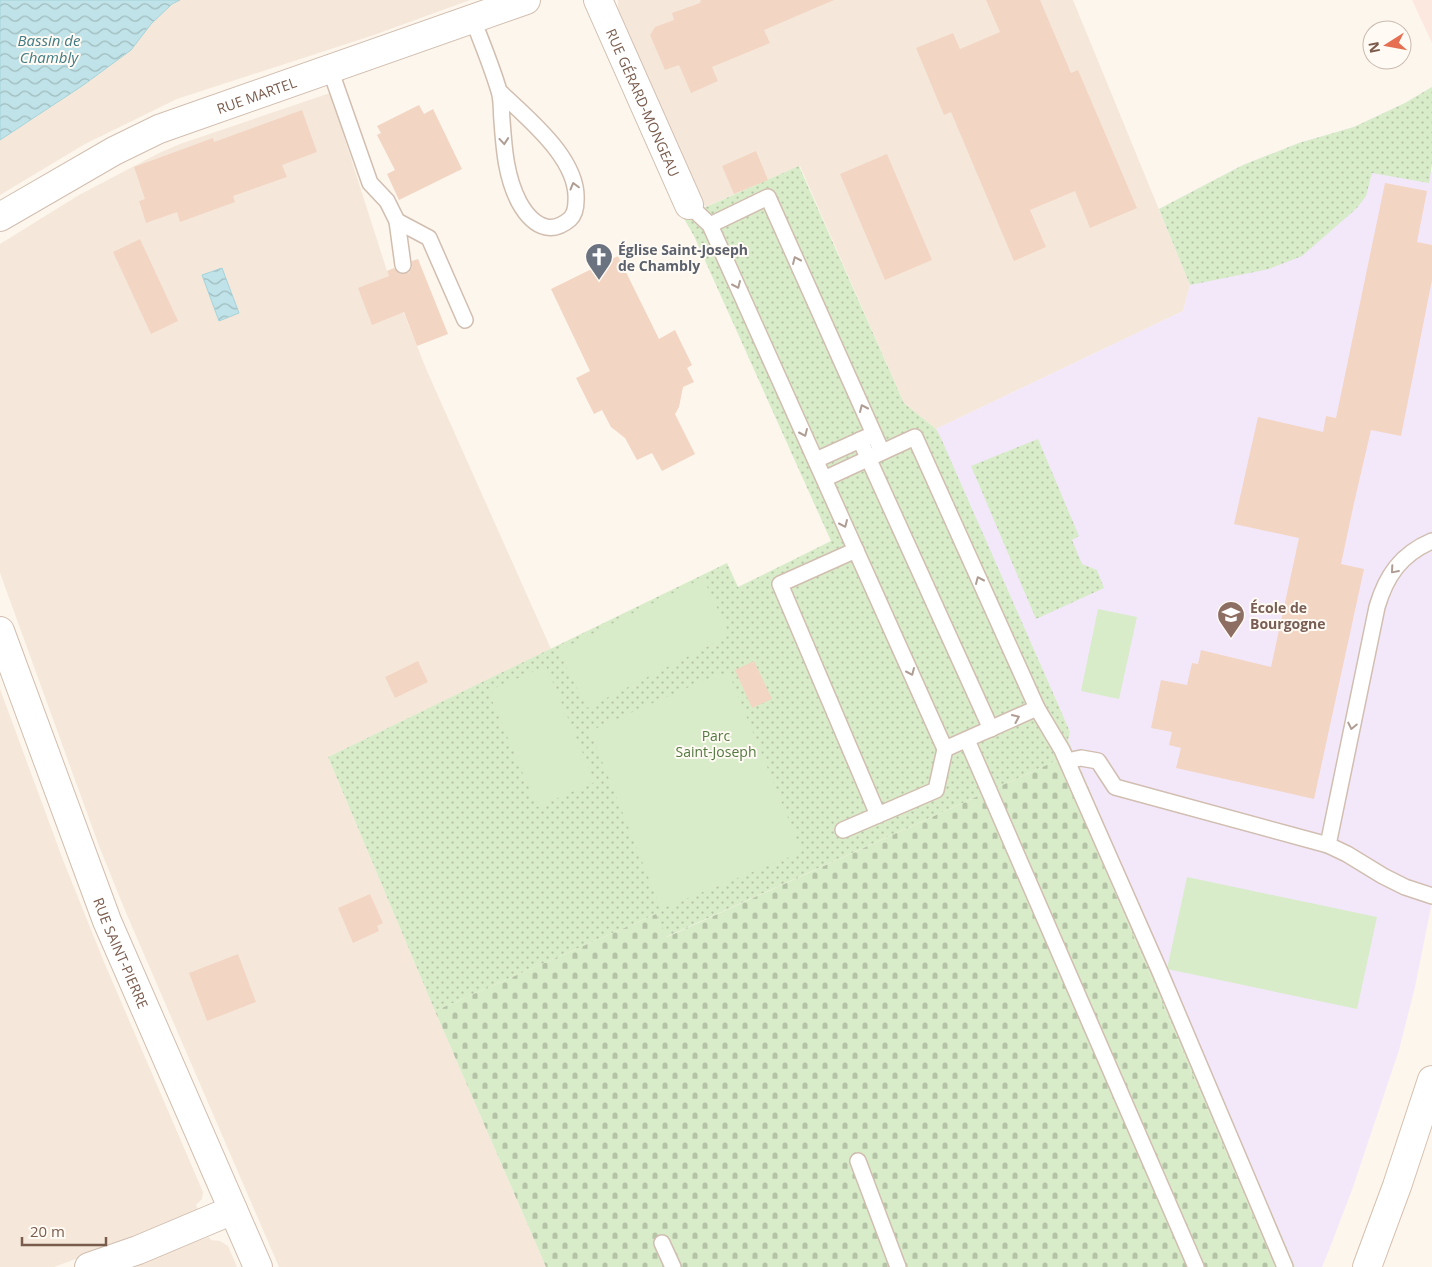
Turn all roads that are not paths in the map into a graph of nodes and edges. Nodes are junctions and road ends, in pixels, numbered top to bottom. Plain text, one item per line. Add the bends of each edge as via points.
1 (526, 0) edge
2 (598, 0) edge
3 (473, 20) junction
4 (330, 69) junction
5 (500, 92) junction
6 (689, 206) joint
7 (0, 217) edge
8 (397, 220) junction
9 (710, 225) junction
10 (403, 265) dead end
11 (465, 320) dead end
12 (874, 434) junction
13 (860, 440) junction
14 (876, 456) junction
15 (816, 460) junction
16 (824, 479) junction
17 (1432, 541) edge
18 (856, 550) junction
19 (0, 631) edge
20 (1037, 708) junction
21 (991, 729) junction
22 (967, 740) junction
23 (945, 749) junction
24 (1067, 761) junction
25 (878, 815) junction
26 (843, 830) dead end
27 (1328, 845) junction
28 (1432, 896) edge
29 (1432, 1080) edge
30 (858, 1161) dead end
31 (233, 1210) junction
32 (662, 1243) dead end
33 (89, 1267) edge
34 (258, 1267) edge
35 (673, 1267) edge
36 (898, 1267) edge
37 (1196, 1267) edge
38 (1285, 1267) edge
39 (1366, 1267) edge

1 - 3 street, RUE MARTEL
2 - 6 street, RUE GÉRARD-MONGEAU
3 - 4 street, RUE MARTEL
3 - 5 lane
4 - 7 street, RUE MARTEL via 136,139
4 - 8 lane via 370,183 387,201
5 -> 5 lane via 507,166 516,196 533,221 551,228 560,225 573,216 576,208 570,173 546,136
6 - 9 lane
8 - 10 lane
8 - 11 lane via 429,238
12 -> 9 lane via 768,197
9 -> 15 lane
12 - 13 lane
12 - 14 lane
13 - 14 lane
13 - 15 lane
14 - 16 lane
20 -> 14 lane via 915,437
14 - 21 lane
15 - 16 lane
16 -> 18 lane
17 -> 27 lane via 1409,554 1382,588
18 -> 23 lane
18 - 25 lane via 780,584
19 - 31 street, RUE SAINT-PIERRE via 107,921
21 -> 20 lane
20 - 24 lane
21 - 22 lane
22 - 23 lane
22 - 37 lane
23 - 25 lane via 936,790
24 - 27 lane via 1080,758 1098,761 1115,787
24 - 38 lane
25 - 26 lane
27 - 28 lane via 1398,884
29 - 39 street
30 - 36 lane
31 - 33 street
31 - 34 street, RUE SAINT-PIERRE
32 - 35 lane

